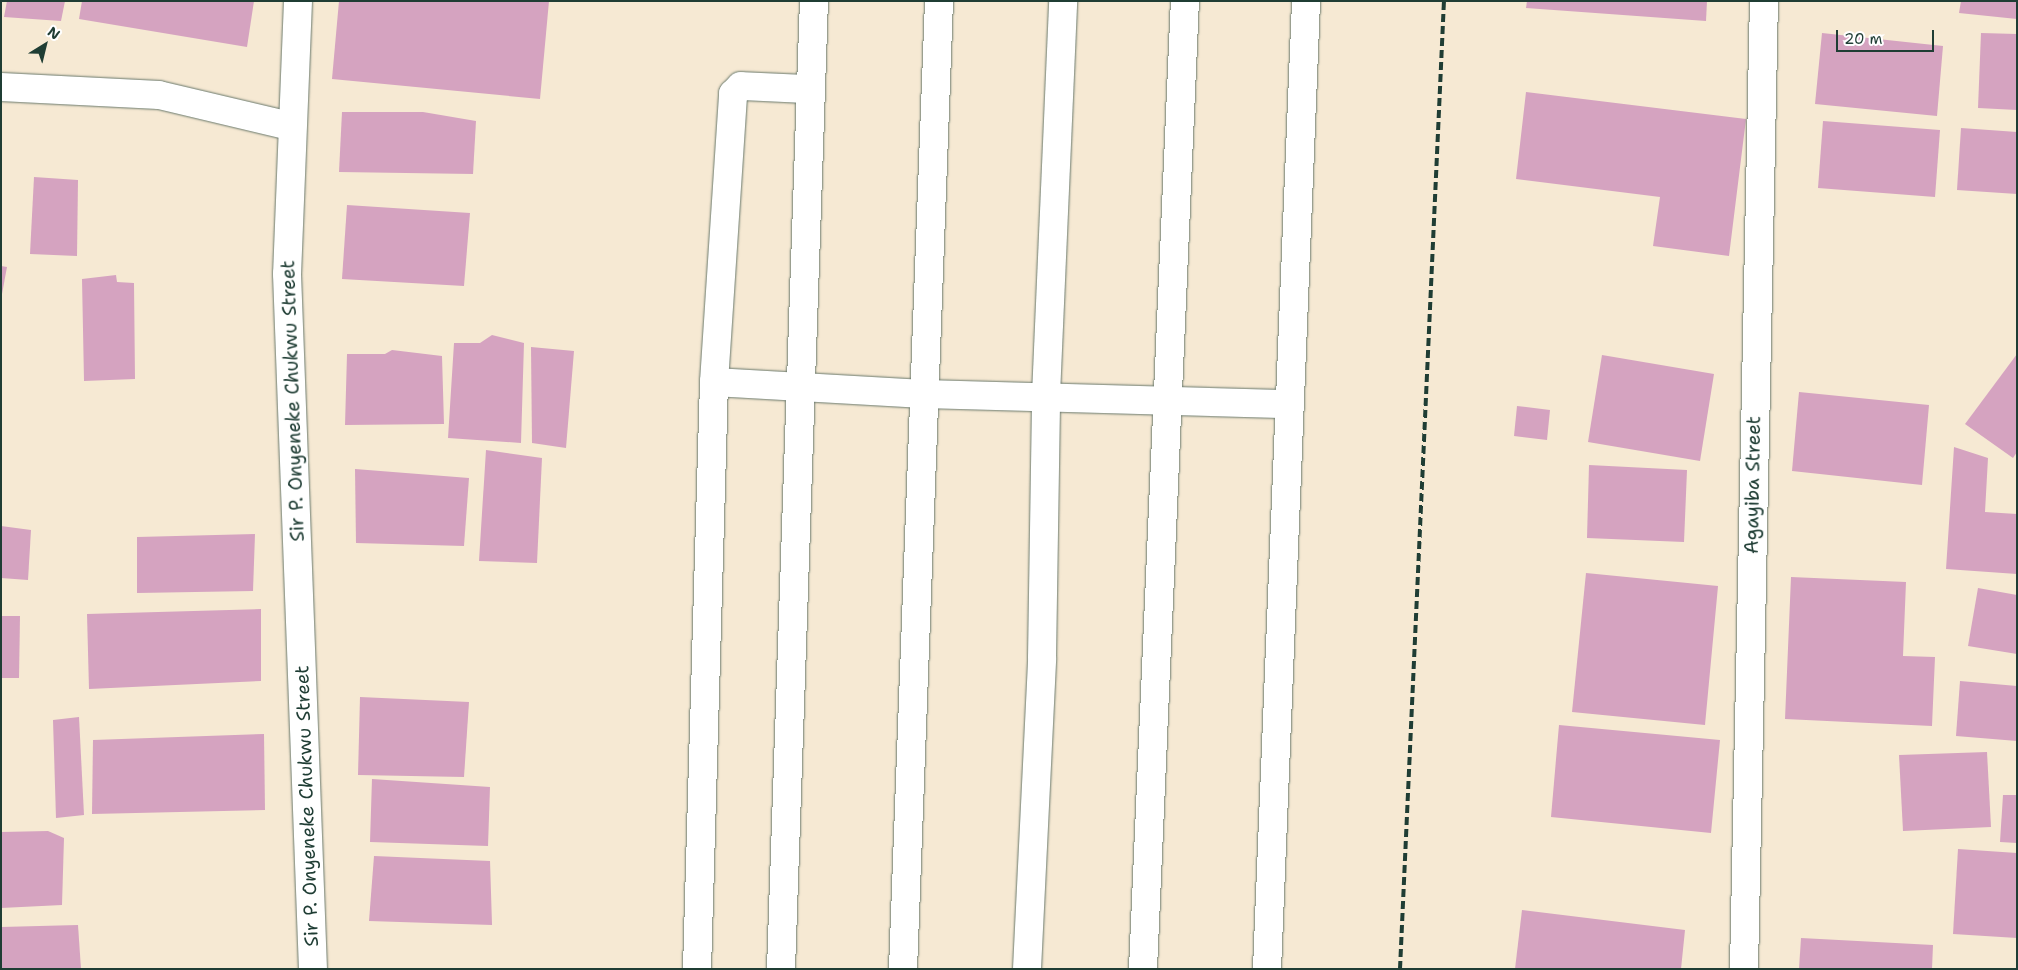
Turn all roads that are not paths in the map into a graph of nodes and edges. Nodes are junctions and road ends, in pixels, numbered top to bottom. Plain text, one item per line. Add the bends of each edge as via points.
1 (298, 1) edge
2 (814, 1) edge
3 (939, 1) edge
4 (1063, 1) edge
5 (1185, 1) edge
6 (1306, 1) edge
7 (1764, 1) edge
8 (1, 87) edge
9 (808, 89) junction
10 (290, 126) junction
11 (714, 382) junction
12 (799, 386) junction
13 (924, 394) junction
14 (1046, 394) junction
15 (1168, 401) junction
16 (1290, 404) junction
17 (314, 969) edge
18 (697, 969) edge
19 (782, 969) edge
20 (903, 969) edge
21 (1027, 969) edge
22 (1143, 969) edge
23 (1267, 969) edge
24 (1744, 969) edge

1 - 10 street, Sir P. Onyeneke Chukwu Street
2 - 9 street
3 - 13 street
4 - 14 street
5 - 15 street
6 - 16 street
7 - 24 street, Agayiba Street
8 - 10 street via 159,95
9 - 11 street via 741,86 732,94
9 - 12 street
10 - 17 street, Sir P. Onyeneke Chukwu Street via 287,274
11 - 12 street
11 - 18 street
12 - 13 street
12 - 19 street
13 - 14 street
13 - 20 street
14 - 15 street
14 - 21 street via 1042,658
15 - 16 street
15 - 22 street
16 - 23 street

